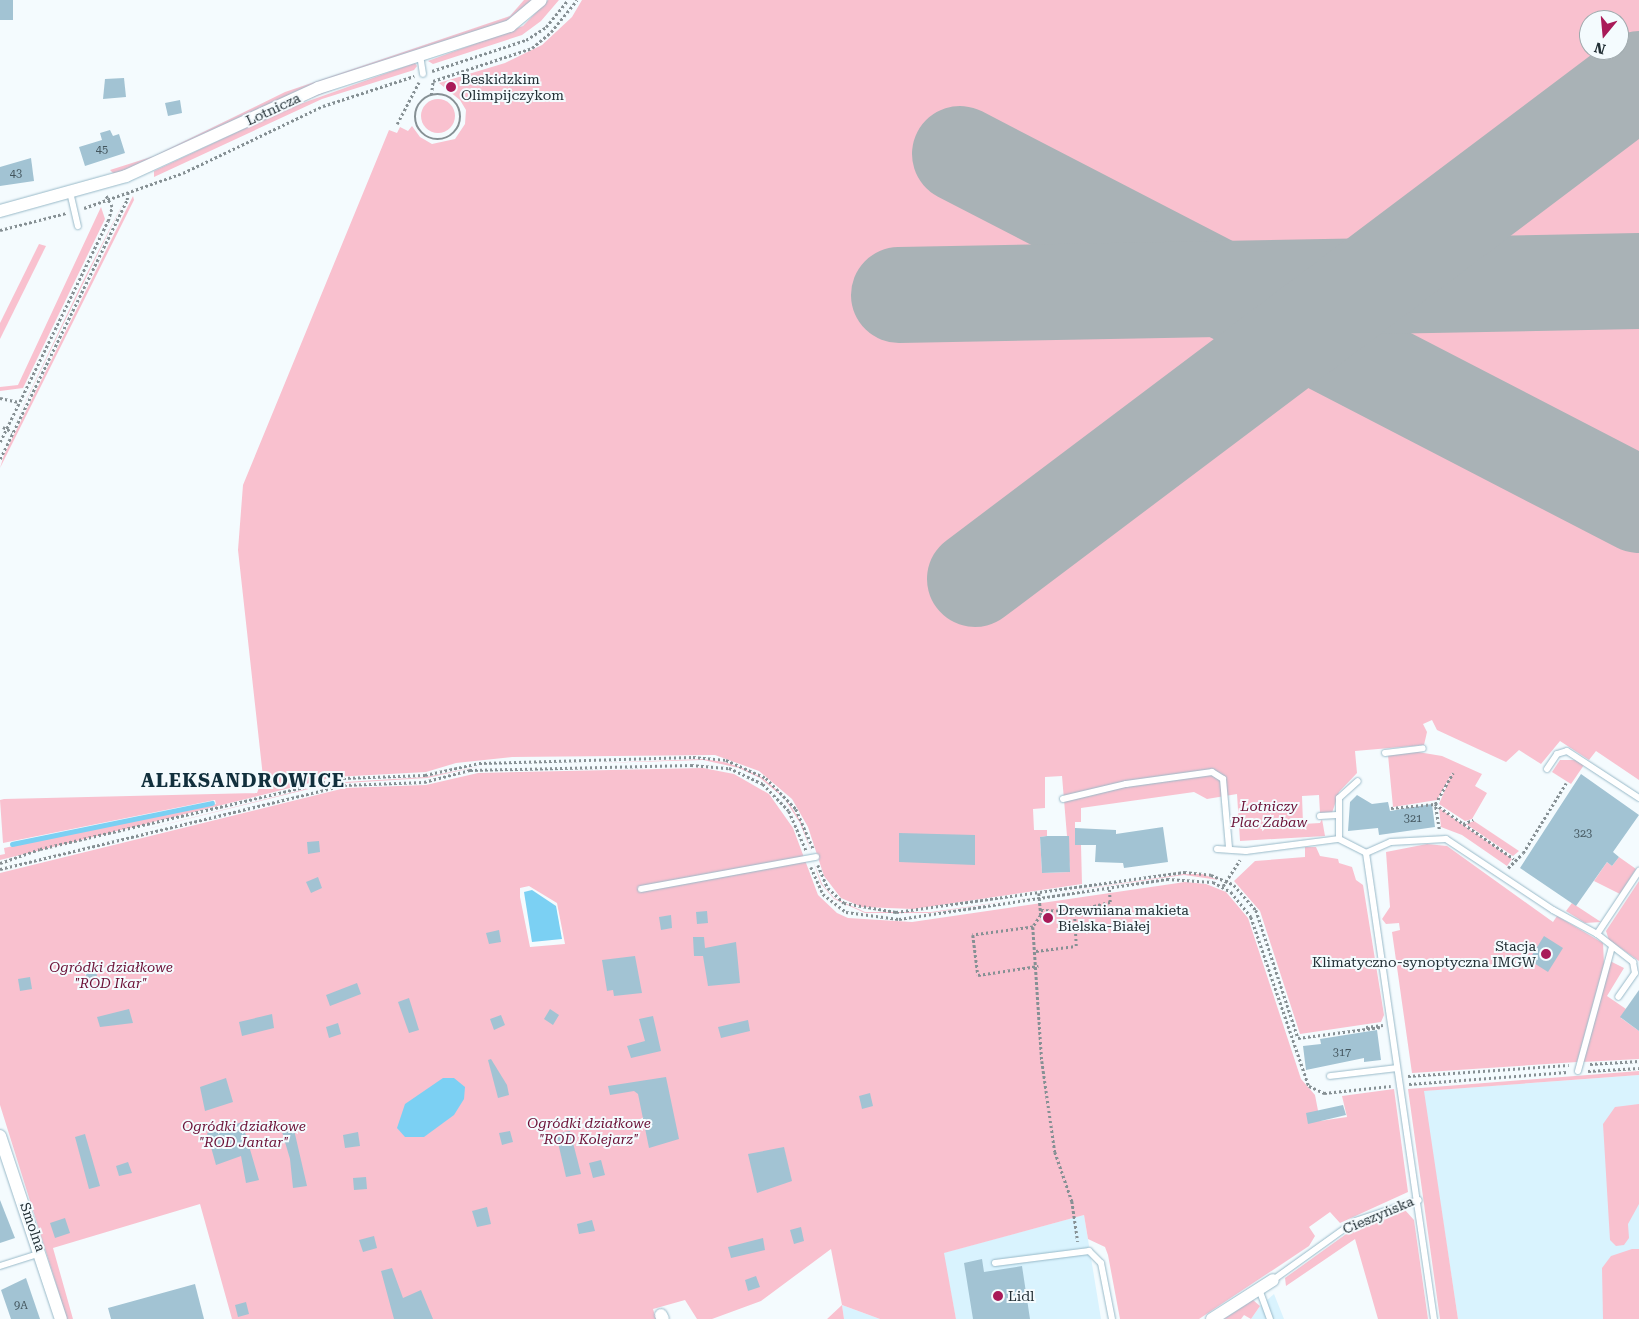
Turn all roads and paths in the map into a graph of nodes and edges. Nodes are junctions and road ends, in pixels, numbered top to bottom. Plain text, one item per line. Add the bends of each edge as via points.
1 (541, 0) edge
2 (568, 0) edge
3 (577, 0) edge
4 (420, 55) junction
5 (424, 74) junction
6 (430, 95) junction
7 (396, 124) dead end
8 (128, 190) dead end
9 (70, 192) junction
10 (128, 194) junction
11 (110, 200) junction
12 (0, 210) edge
13 (75, 210) junction
14 (78, 226) dead end
15 (0, 230) edge
16 (0, 398) edge
17 (19, 402) junction
18 (5, 428) junction
19 (13, 432) junction
20 (0, 442) edge
21 (0, 459) edge
22 (1424, 748) dead end
23 (1385, 753) dead end
24 (1547, 768) dead end
25 (1453, 773) dead end
26 (1358, 780) dead end
27 (1566, 783) dead end
28 (1639, 798) edge
29 (1063, 799) dead end
30 (1435, 804) junction
31 (1391, 808) dead end
32 (1320, 816) dead end
33 (1337, 816) junction
34 (1473, 820) dead end
35 (1464, 824) junction
36 (1448, 830) dead end
37 (1340, 839) junction
38 (1229, 848) junction
39 (1217, 849) dead end
40 (1246, 851) junction
41 (1366, 853) junction
42 (812, 858) junction
43 (1514, 859) junction
44 (0, 862) edge
45 (1499, 862) dead end
46 (1507, 868) junction
47 (0, 870) edge
48 (1639, 872) edge
49 (1502, 875) junction
50 (1226, 880) junction
51 (1223, 886) junction
52 (641, 889) dead end
53 (1109, 889) junction
54 (1039, 893) junction
55 (1040, 901) junction
56 (1041, 910) junction
57 (1074, 911) junction
58 (1033, 927) junction
59 (1597, 934) junction
60 (1612, 947) junction
61 (1036, 951) junction
62 (1038, 966) junction
63 (1618, 997) dead end
64 (1362, 1029) junction
65 (1639, 1061) edge
66 (1397, 1068) junction
67 (1578, 1068) junction
68 (1639, 1068) edge
69 (1330, 1076) dead end
70 (1399, 1081) junction
71 (0, 1136) edge
72 (1419, 1200) junction
73 (1080, 1251) junction
74 (42, 1252) junction
75 (995, 1263) dead end
76 (0, 1266) edge
77 (1273, 1280) joint
78 (1259, 1289) junction
79 (61, 1319) edge
80 (1112, 1319) edge
81 (1212, 1319) edge
82 (1270, 1319) edge
83 (1434, 1319) edge

1 - 4 street, Lotnicza via 510,26
2 - 5 path via 546,27 521,43
3 - 6 path via 557,26 532,48 433,81
4 - 5 lane
4 - 9 street, Lotnicza via 318,88 126,176
5 - 7 path
5 - 10 path via 323,106 183,173
6 - 6 path via 446,96 457,105 461,119 449,138 427,137 417,126 419,104
8 - 10 path
9 - 12 street, Lotnicza
9 - 13 lane
10 - 11 path
10 - 19 path
11 - 13 path
11 - 17 path via 108,221
13 - 14 lane
13 - 15 path
16 - 17 path
17 - 18 path
18 - 19 path
18 - 20 path
19 - 21 path
22 - 23 lane
24 - 28 lane via 1557,754 1567,751
25 - 30 path
26 - 33 lane via 1339,798
27 - 43 path via 1568,785 1523,852
29 - 38 lane via 1126,784 1212,772 1223,779
30 - 31 path
30 - 35 path
30 - 36 path via 1439,829
32 - 33 lane
33 - 37 lane
34 - 35 path
35 - 43 path
37 - 40 lane
37 - 41 lane
38 - 39 lane
38 - 40 lane
40 - 50 path
41 - 49 lane via 1391,842 1436,837 1454,842
41 - 66 lane, Cieszyńska
42 - 44 path via 799,814 771,782 737,763 693,757 479,763 424,775 343,778 40,849
42 - 47 path via 789,811 763,784 729,768 691,764 470,770 424,782 344,785
42 - 52 lane
42 - 54 path via 833,894 851,906 867,910 923,911
42 - 55 path via 823,894 846,912 862,916 918,919
43 - 46 path
45 - 46 path
46 - 49 path
48 - 59 lane
49 - 59 lane via 1553,910
50 - 51 path
50 - 54 path via 1184,872
50 - 64 path via 1248,898 1256,910 1298,1038
51 - 53 path via 1186,878
51 - 70 path via 1239,898 1251,917 1308,1086 1324,1093
53 - 55 path
53 - 57 path via 1110,902
54 - 55 path
55 - 56 path
56 - 57 path
56 - 58 path
57 - 61 path via 1076,946
58 - 61 path
58 - 62 path via 973,935 978,975
59 - 60 lane
60 - 63 lane via 1635,967
60 - 67 lane
61 - 62 path
62 - 73 path via 1042,1061 1055,1152 1072,1201
64 - 64 path via 1370,1029 1384,1026 1382,1025
65 - 67 path
66 - 69 lane
66 - 70 lane, Cieszyńska
67 - 68 path
67 - 70 path
67 - 70 path
70 - 72 lane, Cieszyńska
71 - 74 street, Smolna
72 - 77 lane, Cieszyńska via 1355,1221
72 - 83 lane
73 - 75 lane
73 - 80 lane via 1098,1256
74 - 76 lane
74 - 79 street, Smolna
77 - 78 street, Cieszyńska
78 - 81 street, Cieszyńska
78 - 82 lane

